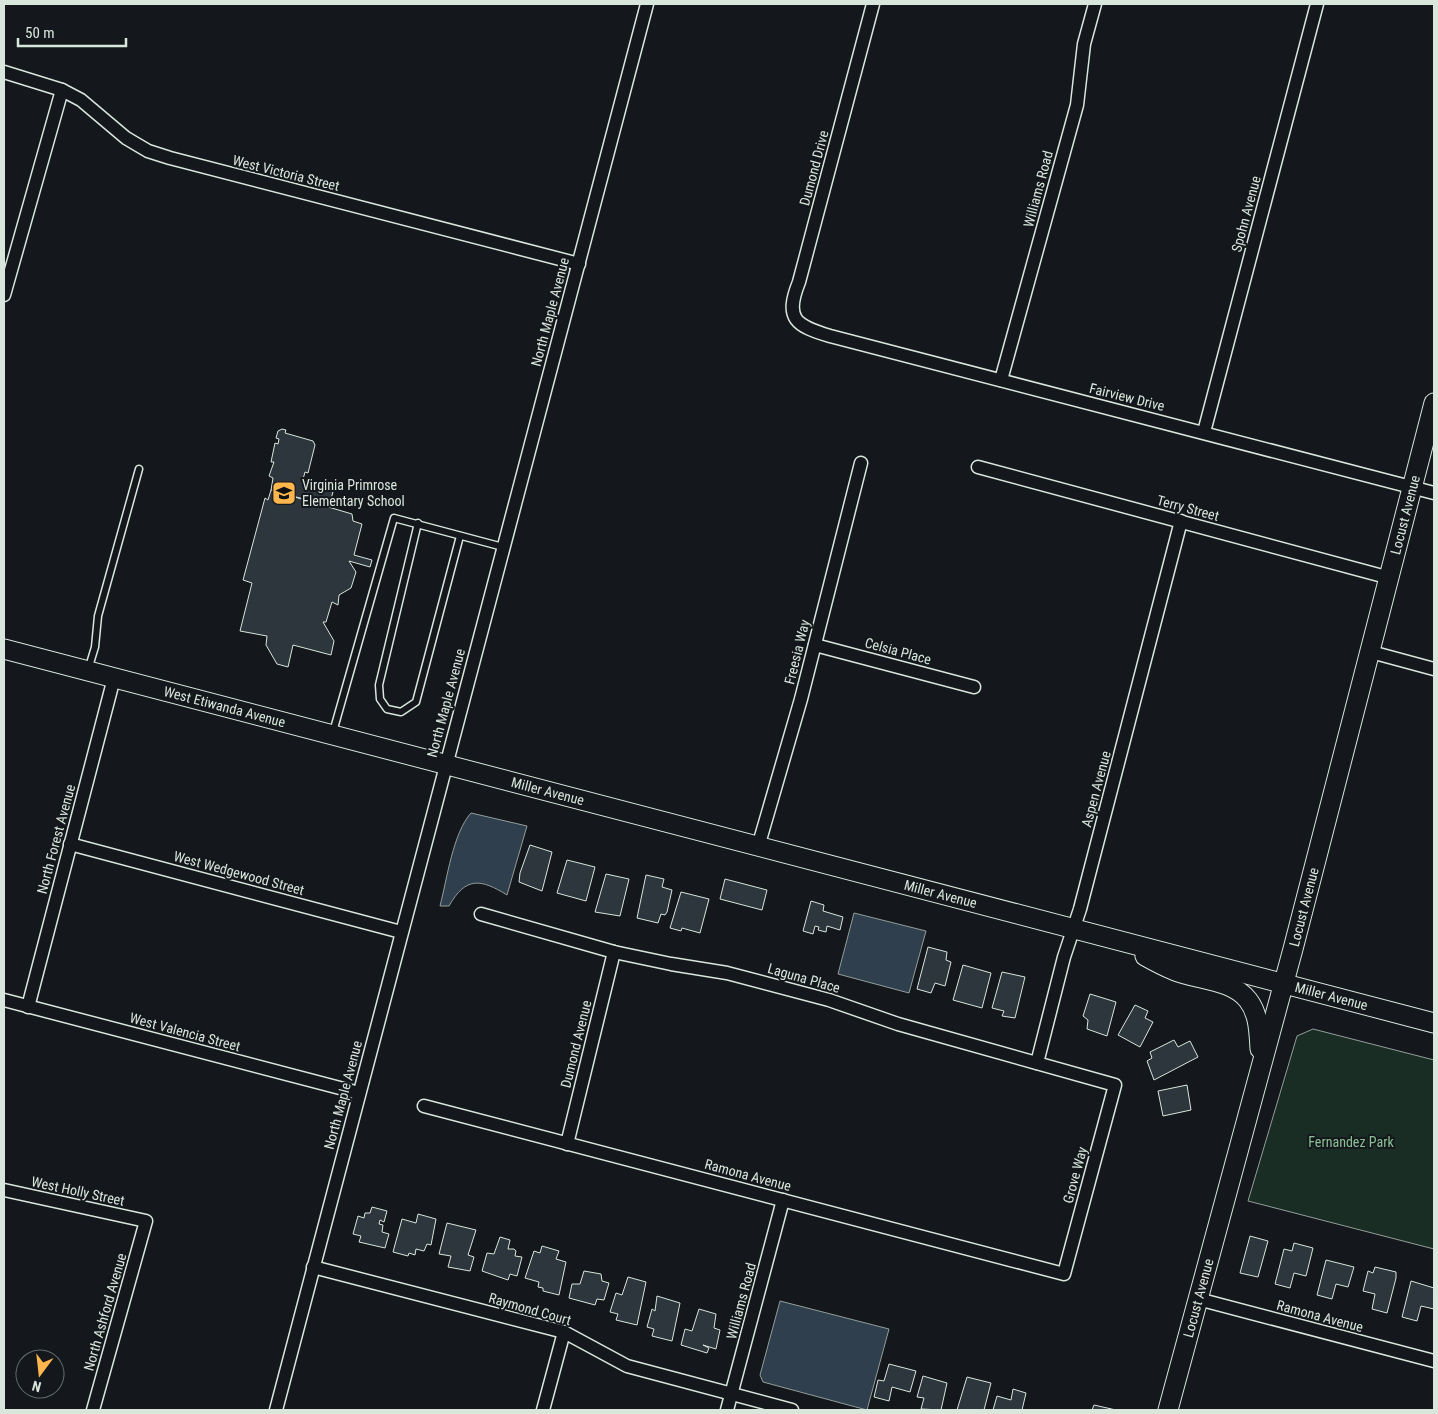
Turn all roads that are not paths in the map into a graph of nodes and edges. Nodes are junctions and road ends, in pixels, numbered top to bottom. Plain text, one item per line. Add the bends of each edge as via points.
1 (648, 4) edge
2 (873, 4) edge
3 (1095, 4) edge
4 (1317, 4) edge
5 (4, 72) edge
6 (62, 90) junction
7 (579, 264) junction
8 (4, 295) edge
9 (813, 331) joint
10 (1001, 380) junction
11 (1434, 402) edge
12 (1204, 432) junction
13 (861, 463) dead end
14 (978, 467) dead end
15 (139, 469) dead end
16 (1412, 488) junction
17 (1434, 493) edge
18 (1181, 521) junction
19 (418, 524) junction
20 (460, 536) junction
21 (503, 547) junction
22 (1390, 578) junction
23 (815, 645) junction
24 (4, 649) edge
25 (1371, 652) junction
26 (1434, 669) edge
27 (88, 671) junction
28 (114, 678) junction
29 (974, 687) dead end
30 (332, 736) junction
31 (445, 766) junction
32 (70, 844) junction
33 (758, 847) junction
34 (482, 914) dead end
35 (1074, 930) junction
36 (401, 932) junction
37 (1115, 940) junction
38 (614, 952) junction
39 (1283, 984) junction
40 (4, 1000) edge
41 (28, 1007) junction
42 (1434, 1023) edge
43 (1037, 1063) junction
44 (1261, 1064) junction
45 (1115, 1085) joint
46 (359, 1093) junction
47 (424, 1106) dead end
48 (567, 1144) junction
49 (4, 1190) edge
50 (783, 1200) junction
51 (146, 1221) joint
52 (313, 1267) junction
53 (1064, 1274) joint
54 (1198, 1299) junction
55 (564, 1332) junction
56 (1434, 1361) edge
57 (732, 1395) junction
58 (93, 1410) edge
59 (276, 1410) edge
60 (543, 1410) edge
61 (728, 1410) edge
62 (792, 1410) edge
63 (1169, 1410) edge

1 - 7 street, North Maple Avenue
2 - 9 street, Dumond Drive via 792,300 796,318 802,327
3 - 10 street, Williams Road via 1084,44 1077,105
4 - 12 street, Spohn Avenue
5 - 6 street, West Victoria Street
6 - 7 street, West Victoria Street via 81,100 126,138 170,158
6 - 8 street
7 - 21 street, North Maple Avenue
9 - 10 street, Fairview Drive
10 - 12 street, Fairview Drive
11 - 16 street, Locust Avenue
12 - 16 street, Fairview Drive
13 - 23 street, Freesia Way
14 - 18 street, Terry Street
15 - 27 lane via 98,616 95,647
16 - 17 street, Fairview Drive
16 - 22 street, Locust Avenue
18 - 22 street, Terry Street
18 - 35 street, Aspen Avenue
19 - 20 lane
19 - 20 lane via 379,685 380,699 387,709 401,712 416,702
19 - 30 lane via 394,518
20 - 21 lane
21 - 31 street, North Maple Avenue
22 - 25 street, Locust Avenue
23 - 29 street, Celsia Place
23 - 33 street, Freesia Way
24 - 27 street, West Etiwanda Avenue
25 - 26 street
25 - 39 street, Locust Avenue
27 - 28 street, West Etiwanda Avenue
28 - 30 street, West Etiwanda Avenue
28 - 32 street, North Forest Avenue
30 - 31 street, West Etiwanda Avenue
31 - 33 street, Miller Avenue
31 - 36 street, North Maple Avenue
32 - 36 street, West Wedgewood Street
32 - 41 street, North Forest Avenue
33 - 35 street, Miller Avenue
34 - 38 street, Laguna Place
35 - 37 street, Miller Avenue
35 - 43 street, Aspen Avenue
36 - 46 street, North Maple Avenue
37 - 39 street, Miller Avenue
37 - 44 street via 1174,971 1242,993 1256,1018
38 - 43 street, Laguna Place via 727,973 829,1000 898,1024
38 - 48 street, Dumond Avenue
39 - 42 street, Miller Avenue
39 - 44 street, Locust Avenue
40 - 41 street, West Valencia Street
41 - 46 street, West Valencia Street
43 - 45 street, Laguna Place
44 - 54 street, Locust Avenue
45 - 53 street, Grove Way
46 - 52 street, North Maple Avenue
47 - 48 street, Ramona Avenue
48 - 50 street, Ramona Avenue
49 - 51 street, West Holly Street
50 - 53 street, Ramona Avenue
50 - 57 street, Williams Road
51 - 58 street, North Ashford Avenue
52 - 55 street, Raymond Court
52 - 59 street, North Maple Avenue
54 - 56 street, Ramona Avenue
54 - 63 street, Locust Avenue
55 - 57 street, Raymond Court via 627,1366
55 - 60 street
57 - 61 street, Williams Road
57 - 62 street, Raymond Court

